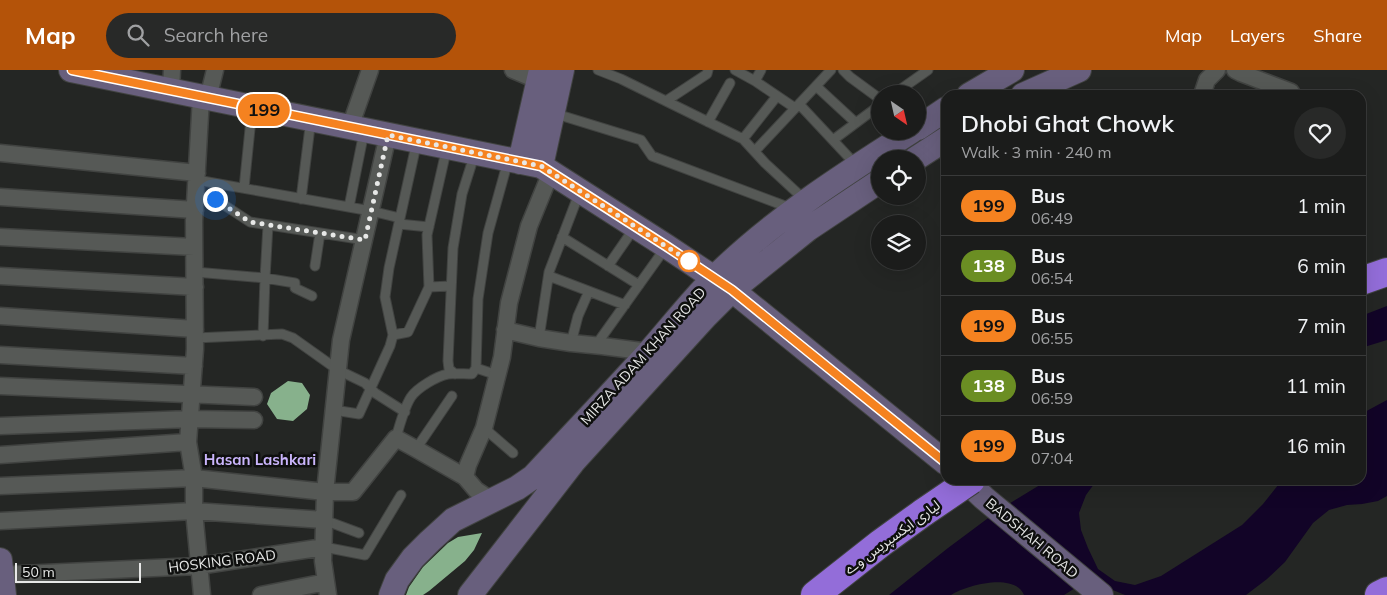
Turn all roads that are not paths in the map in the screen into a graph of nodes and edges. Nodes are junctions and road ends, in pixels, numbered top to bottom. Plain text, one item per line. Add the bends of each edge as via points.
1 (72, 70) edge
2 (214, 70) edge
3 (370, 70) edge
4 (513, 70) edge
5 (562, 70) edge
6 (598, 70) edge
7 (708, 70) edge
8 (735, 70) edge
9 (761, 70) edge
10 (831, 70) edge
11 (843, 70) edge
12 (914, 70) edge
13 (928, 70) edge
14 (1079, 70) edge
15 (1217, 70) edge
16 (1235, 70) edge
17 (1008, 71) edge
18 (540, 75) edge
19 (171, 80) edge
20 (755, 81) junction
21 (730, 83) dead end
22 (905, 85) edge
23 (907, 85) edge
24 (816, 86) junction
25 (977, 90) edge
26 (1035, 90) edge
27 (1204, 90) edge
28 (1285, 90) edge
29 (871, 92) edge
30 (777, 96) junction
31 (205, 97) junction
32 (666, 101) junction
33 (797, 106) junction
34 (252, 107) junction
35 (871, 112) edge
36 (941, 112) edge
37 (552, 113) junction
38 (311, 119) junction
39 (708, 122) junction
40 (856, 123) junction
41 (926, 123) edge
42 (357, 129) junction
43 (388, 135) junction
44 (743, 139) junction
45 (833, 140) junction
46 (898, 140) edge
47 (417, 141) junction
48 (941, 142) edge
49 (447, 147) junction
50 (755, 152) junction
51 (926, 152) edge
52 (0, 153) edge
53 (475, 153) junction
54 (530, 165) junction
55 (857, 166) junction
56 (197, 177) junction
57 (871, 187) edge
58 (244, 188) junction
59 (580, 191) junction
60 (0, 197) edge
61 (301, 199) junction
62 (195, 203) junction
63 (801, 205) junction
64 (349, 207) junction
65 (371, 211) junction
66 (399, 221) junction
67 (268, 225) junction
68 (635, 226) junction
69 (429, 227) junction
70 (320, 233) junction
71 (0, 237) edge
72 (562, 237) junction
73 (365, 240) junction
74 (666, 246) junction
75 (194, 247) junction
76 (315, 266) dead end
77 (608, 266) junction
78 (1387, 272) edge
79 (0, 276) edge
80 (549, 276) junction
81 (265, 278) junction
82 (195, 279) junction
83 (1366, 279) edge
84 (723, 284) junction
85 (639, 285) junction
86 (451, 286) junction
87 (429, 287) junction
88 (589, 291) junction
89 (312, 296) dead end
90 (625, 305) junction
91 (0, 316) edge
92 (505, 330) junction
93 (195, 334) junction
94 (393, 335) junction
95 (263, 336) junction
96 (539, 338) junction
97 (571, 343) junction
98 (596, 345) junction
99 (649, 352) junction
100 (0, 355) edge
101 (194, 366) junction
102 (476, 368) junction
103 (338, 370) junction
104 (455, 374) junction
105 (497, 375) junction
106 (0, 386) edge
107 (371, 388) junction
108 (192, 395) junction
109 (452, 396) dead end
110 (254, 397) dead end
111 (334, 410) junction
112 (404, 412) junction
113 (190, 420) junction
114 (254, 420) dead end
115 (0, 426) edge
116 (484, 428) junction
117 (396, 438) junction
118 (188, 442) junction
119 (416, 449) junction
120 (513, 453) dead end
121 (0, 455) edge
122 (941, 459) edge
123 (465, 477) junction
124 (194, 478) junction
125 (0, 486) edge
126 (978, 489) edge
127 (325, 492) junction
128 (401, 495) dead end
129 (491, 500) junction
130 (194, 511) junction
131 (324, 520) junction
132 (0, 521) edge
133 (359, 533) dead end
134 (324, 547) junction
135 (198, 566) junction
136 (1, 576) edge
137 (327, 588) edge
138 (1387, 591) edge
139 (202, 595) edge
140 (261, 595) edge
141 (391, 595) edge
142 (470, 595) edge
143 (815, 595) edge
144 (1101, 595) edge
145 (1379, 595) edge

1 - 19 main road
2 - 31 street
3 - 42 street
4 - 18 street
5 - 37 main road
6 - 32 lane
7 - 32 lane via 707,74
8 - 20 lane
9 - 20 lane
10 - 24 lane
11 - 29 lane
12 - 22 lane
13 - 23 lane
14 - 26 main road
15 - 27 street via 1207,80
16 - 28 street
17 - 25 main road
18 - 54 main road
19 - 31 main road
20 - 30 lane
21 - 39 lane
24 - 33 lane
24 - 40 lane
30 - 33 lane
30 - 44 lane
31 - 34 main road
31 - 56 street
32 - 39 lane
33 - 45 lane
33 - 50 lane
34 - 38 main road
34 - 58 lane
35 - 40 lane
36 - 41 main road
37 - 54 main road
37 - 63 lane via 641,140 652,156
38 - 42 main road
38 - 61 lane
39 - 44 lane
40 - 45 lane
42 - 43 main road
42 - 64 lane
43 - 47 main road
43 - 65 street
44 - 50 lane
45 - 55 lane
46 - 55 main road, MIRZA ADAM KHAN ROAD
47 - 49 main road
47 - 66 lane
48 - 51 main road
49 - 53 main road
49 - 69 lane
50 - 63 lane
52 - 56 street
53 - 54 main road
53 - 86 lane via 462,194 452,248
54 - 59 main road
54 - 92 street via 529,226
54 - 102 lane via 488,233 478,299
55 - 63 main road, MIRZA ADAM KHAN ROAD
56 - 58 lane
56 - 62 street
57 - 84 main road, MIRZA ADAM KHAN ROAD
58 - 61 lane
59 - 68 main road
59 - 72 lane
60 - 62 street
61 - 64 lane
62 - 67 lane via 215,199 250,222
62 - 75 street
63 - 84 main road, MIRZA ADAM KHAN ROAD via 759,238
64 - 65 lane
65 - 66 lane
65 - 73 street
66 - 69 lane
66 - 94 lane via 385,297
67 - 70 lane
67 - 81 lane
68 - 74 main road
68 - 77 lane
69 - 87 lane
70 - 73 lane
70 - 76 lane
71 - 75 street
72 - 77 lane
72 - 80 lane
73 - 103 street
74 - 84 main road
74 - 85 lane
75 - 82 street
77 - 85 lane
78 - 83 highway
79 - 82 street
80 - 88 lane
80 - 96 lane
81 - 82 lane
81 - 89 lane via 295,283 295,288
81 - 95 lane
82 - 93 street
84 - 99 main road, MIRZA ADAM KHAN ROAD
84 - 122 main road
84 - 142 main road, MIRZA ADAM KHAN ROAD via 673,351 574,461
85 - 90 lane
86 - 87 lane
86 - 104 lane via 448,369
87 - 94 lane via 408,332
88 - 90 lane
88 - 97 lane
90 - 98 lane
91 - 93 street
92 - 96 street
92 - 105 street
93 - 95 lane
93 - 101 street
94 - 107 lane
95 - 103 lane via 282,334 293,338
96 - 97 street
97 - 98 street
98 - 99 street
99 - 129 main road, MIRZA ADAM KHAN ROAD via 533,477
100 - 101 street
101 - 108 street
102 - 104 lane via 472,374
102 - 105 lane
103 - 107 lane
103 - 111 street
104 - 112 lane via 440,376 421,388 411,396
105 - 116 street
106 - 108 street
107 - 111 lane via 359,414
107 - 112 lane
108 - 110 street
108 - 113 street
109 - 119 lane
111 - 127 street
112 - 117 lane
113 - 114 street
113 - 115 street
113 - 118 street
116 - 120 lane
116 - 123 street
117 - 119 street
117 - 127 street via 353,492
118 - 121 street
118 - 124 street
119 - 123 street
123 - 129 street
124 - 125 street
124 - 127 street
124 - 130 street
126 - 143 highway, لیاری ایکسپریس وے, bridge via 924,512
126 - 144 main road, BADSHAH ROAD
127 - 131 street
128 - 134 lane via 365,556
129 - 141 main road, MIRZA ADAM KHAN ROAD via 453,520 430,540 396,580
130 - 131 street
130 - 132 street
130 - 135 street
131 - 133 lane
131 - 134 street
134 - 135 street, HOSKING ROAD
134 - 137 street
135 - 136 street, HOSKING ROAD
135 - 139 street
137 - 140 street
138 - 145 highway

